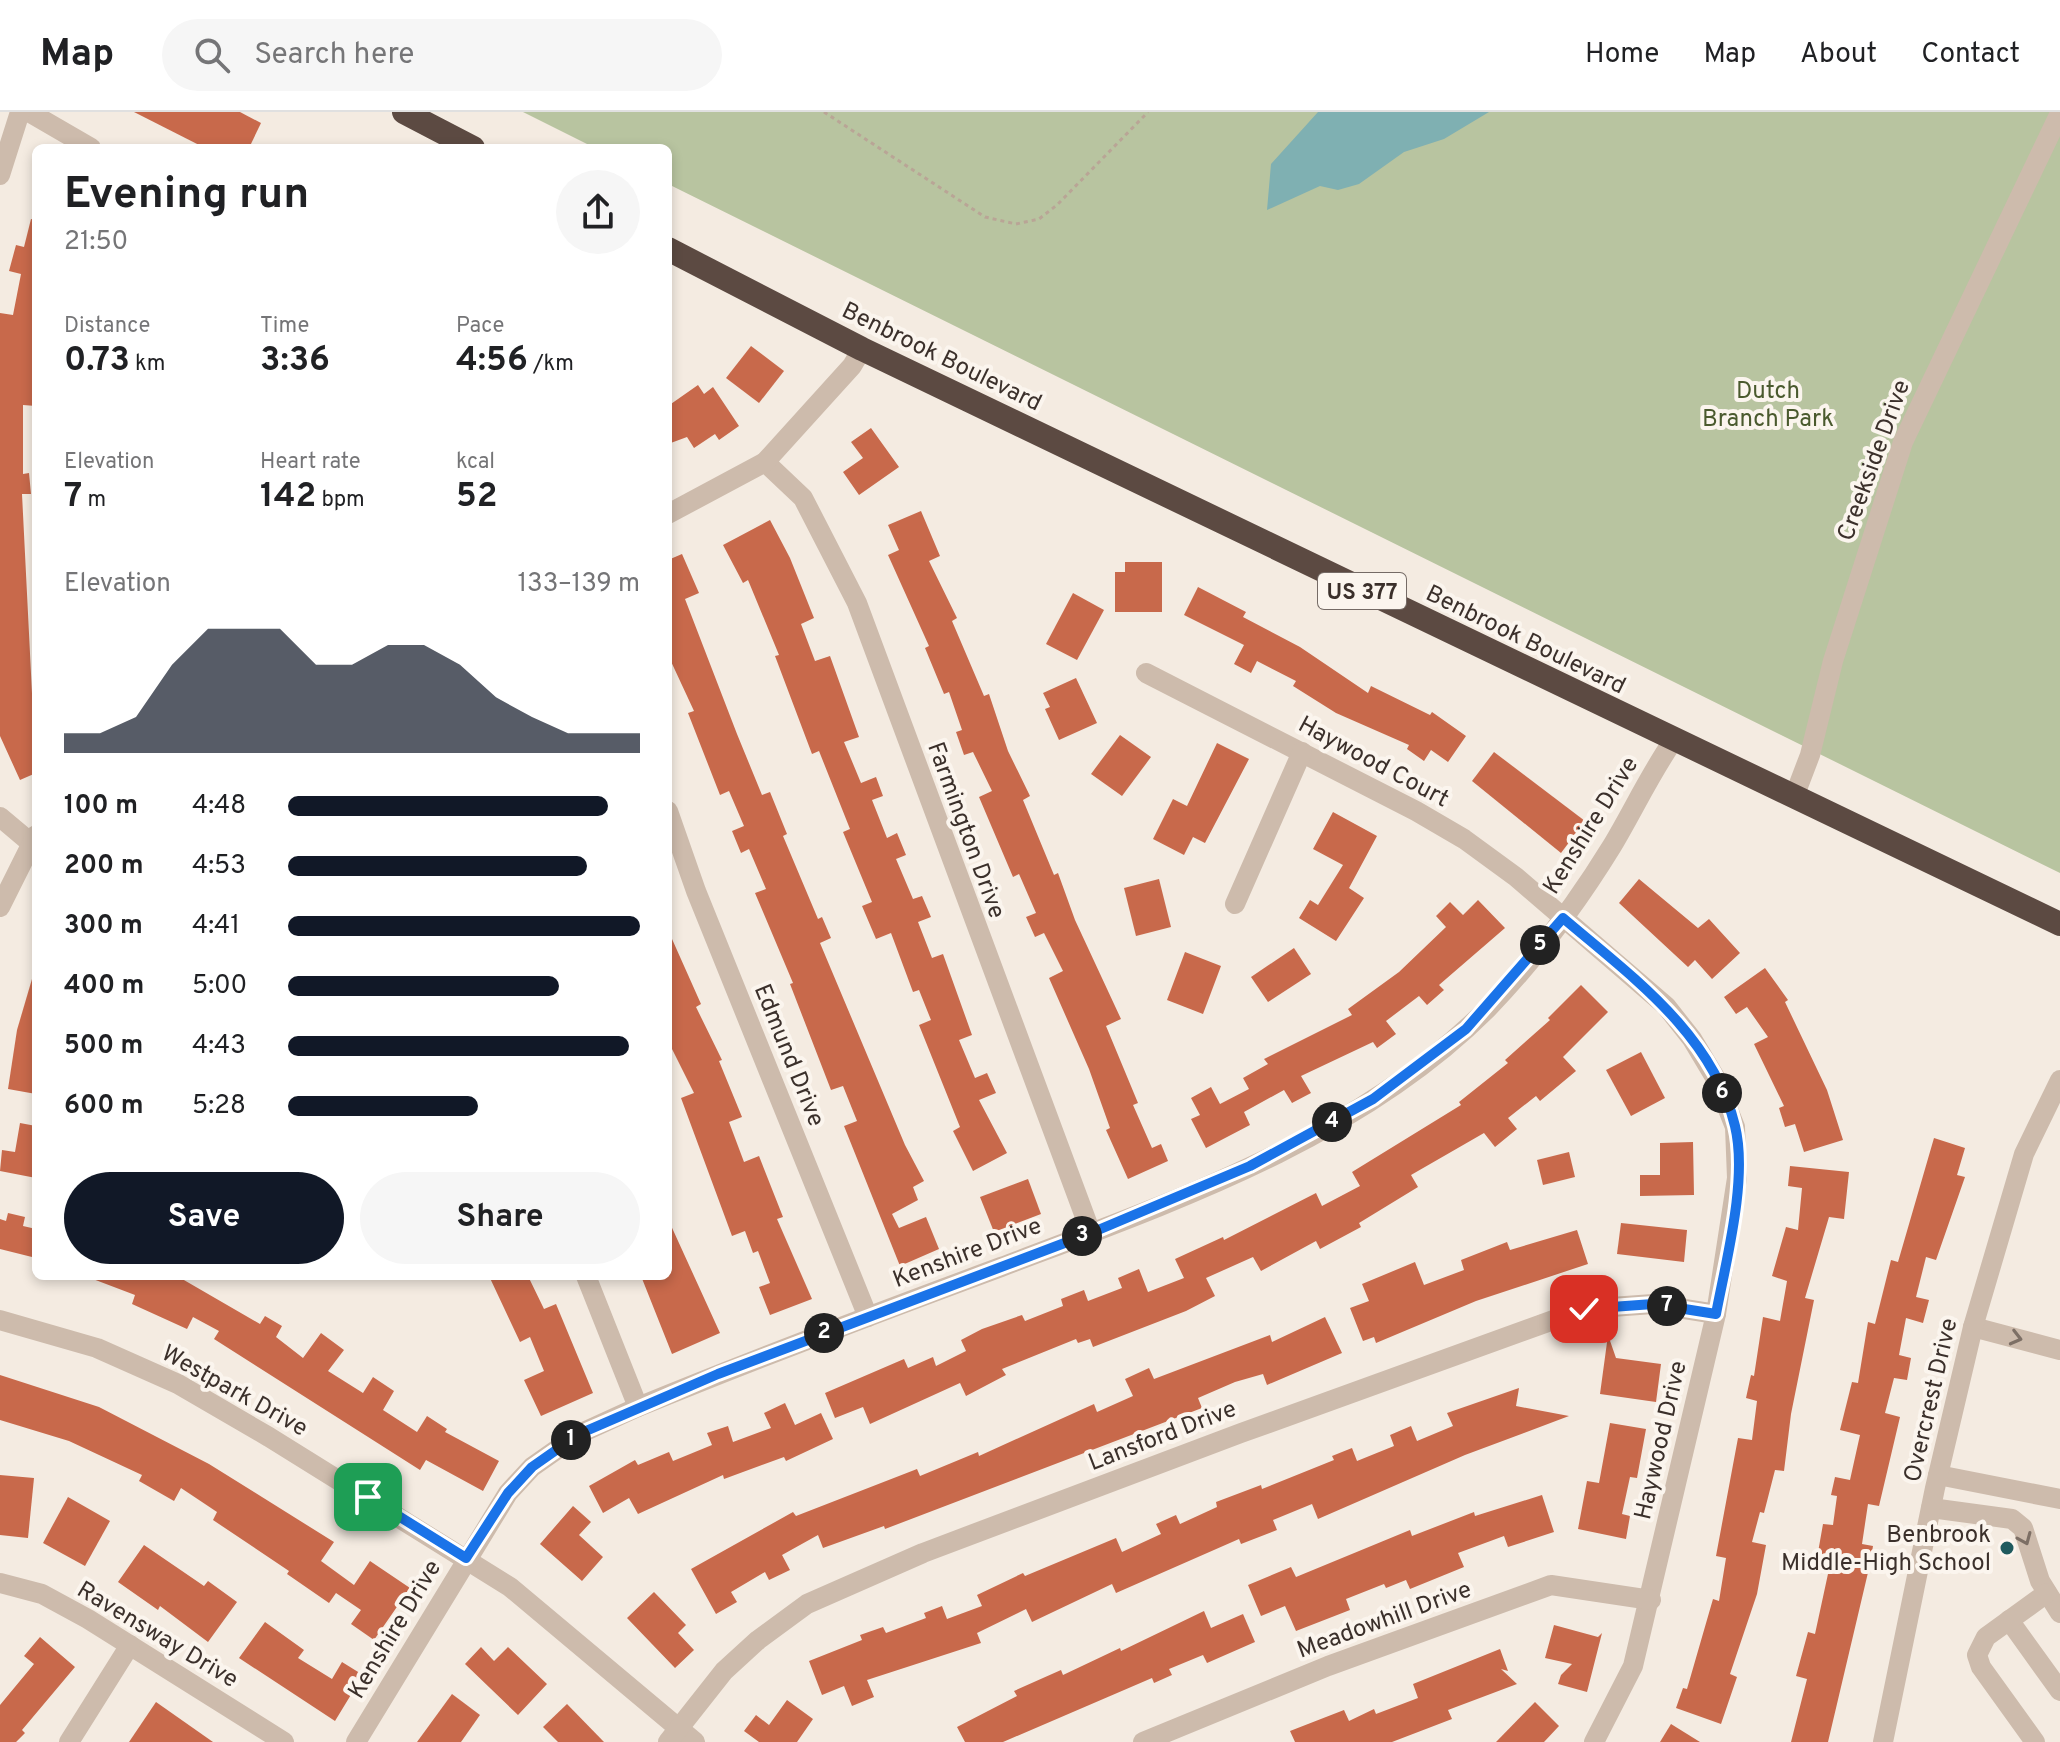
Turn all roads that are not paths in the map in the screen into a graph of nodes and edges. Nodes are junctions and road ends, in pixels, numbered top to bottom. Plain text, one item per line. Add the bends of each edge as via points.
1 (20, 112) edge
2 (29, 112) edge
3 (404, 112) edge
4 (2060, 113) edge
5 (84, 144) edge
6 (465, 144) edge
7 (0, 175) edge
8 (672, 251) edge
9 (862, 349) junction
10 (765, 462) junction
11 (672, 512) edge
12 (1146, 673) dead end
13 (1673, 741) junction
14 (1302, 752) junction
15 (1794, 797) junction
16 (0, 817) edge
17 (672, 822) edge
18 (32, 838) edge
19 (32, 841) edge
20 (1235, 904) dead end
21 (0, 907) edge
22 (1563, 918) junction
23 (2060, 924) edge
24 (2060, 1080) edge
25 (1091, 1233) junction
26 (588, 1280) edge
27 (1716, 1314) junction
28 (868, 1317) junction
29 (0, 1320) edge
30 (1973, 1327) junction
31 (2060, 1350) edge
32 (638, 1407) junction
33 (1938, 1475) junction
34 (2060, 1499) edge
35 (1931, 1508) junction
36 (466, 1558) junction
37 (0, 1583) edge
38 (2047, 1593) junction
39 (1651, 1600) junction
40 (2060, 1613) edge
41 (2009, 1620) junction
42 (130, 1645) junction
43 (2060, 1691) edge
44 (673, 1735) edge
45 (69, 1742) edge
46 (284, 1742) edge
47 (356, 1742) edge
48 (695, 1742) edge
49 (1143, 1742) edge
50 (1594, 1742) edge
51 (1883, 1742) edge
52 (2035, 1742) edge

1 - 7 street
2 - 5 street
3 - 6 highway
4 - 15 street, Creekside Drive via 1903,442
8 - 9 highway, Benbrook Boulevard / US 377
9 - 10 street
9 - 13 highway, Benbrook Boulevard / US 377
10 - 11 street
10 - 25 street, Farmington Drive via 803,498 857,603
12 - 14 street, Haywood Court
13 - 15 highway, Benbrook Boulevard / US 377
13 - 22 street, Kenshire Drive
14 - 20 street
14 - 22 street, Haywood Court via 1464,839
15 - 23 highway, Benbrook Boulevard / US 377
16 - 18 street
17 - 28 street, Edmund Drive
19 - 21 street
22 - 25 street, Kenshire Drive via 1466,1029 1373,1099 1250,1166
22 - 27 street, Haywood Drive via 1666,1006 1716,1079 1735,1127 1735,1209
24 - 30 street, Overcrest Drive via 2024,1154
25 - 28 street, Kenshire Drive
26 - 32 street
27 - 39 street, Haywood Drive
27 - 44 street, Lansford Drive via 1653,1304 1584,1309 923,1553 807,1604 724,1671
28 - 32 street, Kenshire Drive
29 - 36 street, Westpark Drive via 97,1348 178,1384
30 -> 31 street
30 - 33 street, Overcrest Drive
32 - 36 street, Kenshire Drive via 579,1434 532,1467 508,1493
33 - 34 street
33 - 35 street, Overcrest Drive
35 -> 38 street via 2012,1519 2023,1528
35 - 51 street, Overcrest Drive
36 - 44 street, Westpark Drive via 521,1596
36 - 47 street, Kenshire Drive
37 - 42 street, Ravensway Drive via 42,1594
38 - 40 street
38 - 41 street
39 - 49 street, Meadowhill Drive via 1551,1585 1328,1666
39 - 50 street, Haywood Drive via 1633,1666
41 - 43 street
41 - 52 street via 1986,1637 1977,1655
42 - 45 street
42 - 46 street, Ravensway Drive
44 - 48 street, Westpark Drive

